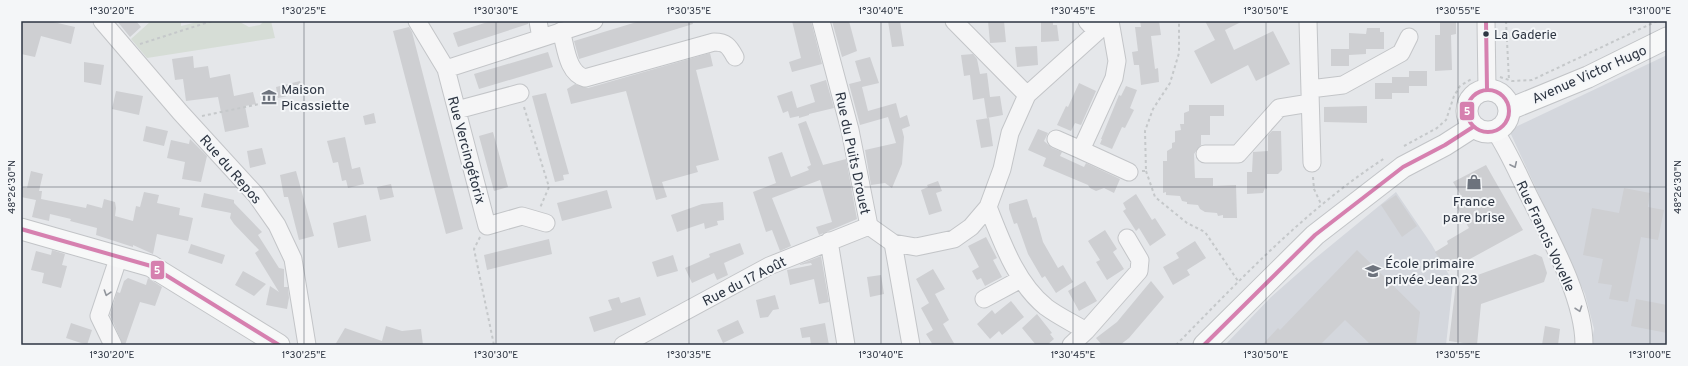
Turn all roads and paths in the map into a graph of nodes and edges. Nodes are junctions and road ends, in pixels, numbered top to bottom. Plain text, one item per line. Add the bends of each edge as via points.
1 (102, 21) edge
2 (212, 21) edge
3 (417, 21) edge
4 (538, 21) edge
5 (594, 21) edge
6 (821, 21) edge
7 (954, 21) edge
8 (1179, 21) edge
9 (1308, 21) edge
10 (1486, 21) edge
11 (1506, 21) edge
12 (1101, 24) edge
13 (561, 31) junction
14 (1409, 37) dead end
15 (541, 38) junction
16 (1667, 38) edge
17 (125, 48) junction
18 (735, 57) dead end
19 (446, 70) junction
20 (1509, 80) dead end
21 (1487, 90) junction
22 (520, 93) joint
23 (1027, 95) junction
24 (1310, 96) junction
25 (269, 102) dead end
26 (1510, 109) junction
27 (457, 110) junction
28 (186, 119) junction
29 (1473, 127) junction
30 (1495, 131) junction
31 (1056, 139) dead end
32 (1081, 150) junction
33 (1205, 154) dead end
34 (1312, 162) joint
35 (1137, 171) junction
36 (1321, 204) dead end
37 (988, 207) junction
38 (540, 221) joint
39 (487, 226) junction
40 (869, 226) junction
41 (21, 229) edge
42 (1127, 238) dead end
43 (830, 241) junction
44 (892, 243) junction
45 (119, 256) junction
46 (1021, 280) junction
47 (1238, 282) dead end
48 (984, 299) dead end
49 (1086, 331) junction
50 (113, 345) edge
51 (279, 345) edge
52 (307, 345) edge
53 (494, 345) edge
54 (624, 345) edge
55 (846, 345) edge
56 (911, 345) edge
57 (1071, 345) edge
58 (1204, 345) edge
59 (1584, 345) edge

1 - 17 street, Rue du Repos
2 - 17 path
3 - 19 street, Rue Vercingétorix
4 - 15 street
5 - 13 street
6 - 40 street, Rue du Puits Drouet via 850,130
7 - 23 street
8 - 35 path via 1179,53 1170,83 1153,109
9 - 24 street
10 - 21 street
11 - 20 path
12 - 23 street
12 - 32 street via 1117,61 1114,78
13 - 15 street
13 - 18 street via 572,70 577,76 585,78 714,42 724,42 730,46
14 - 24 street via 1401,53 1342,85
15 - 19 street
16 - 26 main road, Avenue Victor Hugo via 1588,77
17 - 28 street, Rue du Repos
19 - 27 street, Rue Vercingétorix
21 - 26 main road via 1500,93
21 - 29 main road via 1474,95 1467,106 1468,120
22 - 27 street
22 - 38 path via 549,187
23 - 37 street via 1010,133 1002,168
24 - 33 street via 1279,108 1238,154
24 - 34 street
25 - 28 path
26 - 30 main road via 1505,124
27 - 39 street, Rue Vercingétorix
28 - 52 street, Rue du Repos via 256,195 277,225 293,260
29 - 30 main road via 1483,132
29 - 58 main road via 1403,167 1315,235
30 -> 59 street, Rue Francis Vovelle via 1505,146 1573,292 1581,316
31 - 32 street
32 - 35 street
34 - 36 path via 1314,189
35 - 47 path via 1155,197 1187,224 1205,232
37 - 44 street via 971,227 954,239 916,247
37 - 46 street
38 - 39 street via 522,216
39 - 53 path via 474,249
40 - 43 street, Rue du 17 Août
40 - 44 street, Rue du Puits Drouet
41 - 45 main road
42 - 49 street via 1140,260 1139,271
43 - 54 street, Rue du 17 Août via 769,266
43 - 55 street
44 - 56 street
45 -> 50 street via 100,316
45 - 51 main road via 151,266
46 - 48 street
46 - 49 street via 1046,307
49 - 57 street

